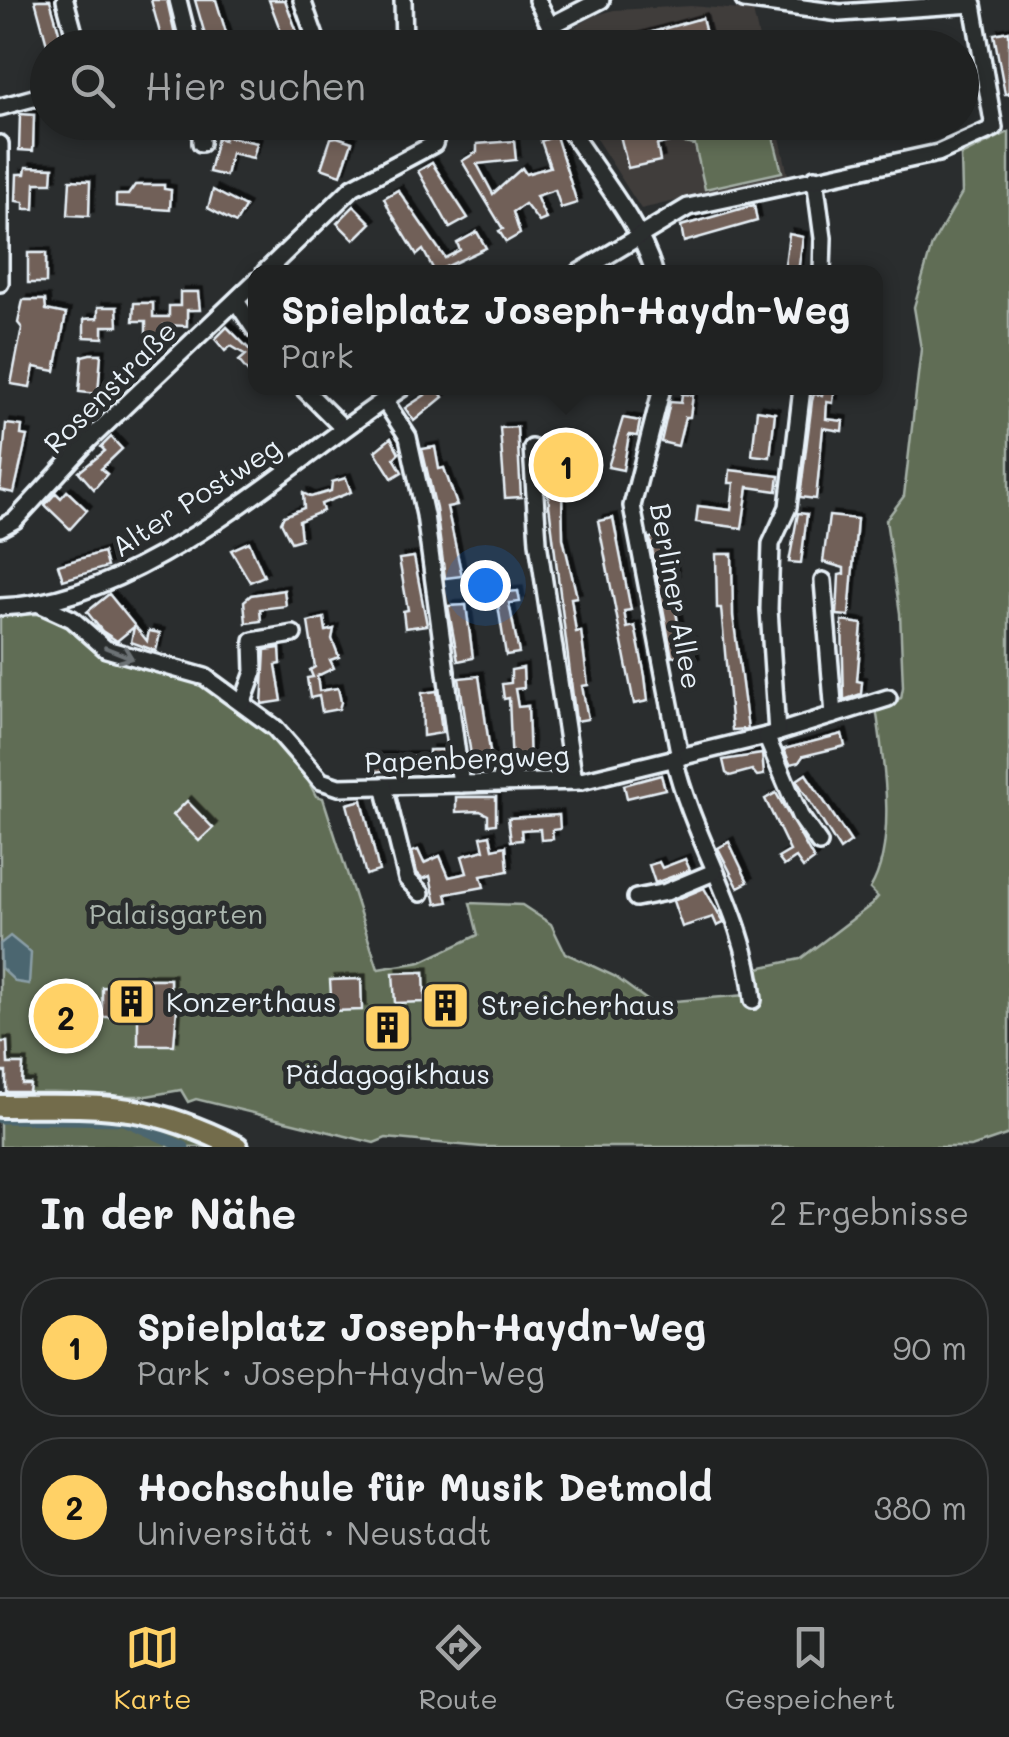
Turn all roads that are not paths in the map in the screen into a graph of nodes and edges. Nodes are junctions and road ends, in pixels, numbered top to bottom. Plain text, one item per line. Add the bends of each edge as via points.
1 (65, 0) edge
2 (178, 0) edge
3 (302, 0) edge
4 (403, 0) edge
5 (536, 0) edge
6 (601, 0) edge
7 (744, 0) edge
8 (550, 26) junction
9 (73, 30) edge
10 (186, 30) edge
11 (313, 30) edge
12 (404, 30) edge
13 (551, 30) edge
14 (977, 30) edge
15 (979, 39) edge
16 (30, 99) edge
17 (0, 108) edge
18 (979, 134) edge
19 (435, 140) edge
20 (573, 140) edge
21 (966, 140) edge
22 (0, 144) edge
23 (815, 178) junction
24 (1, 212) edge
25 (638, 236) junction
26 (272, 265) edge
27 (591, 265) edge
28 (652, 265) edge
29 (822, 265) edge
30 (0, 283) edge
31 (248, 289) edge
32 (236, 301) junction
33 (248, 318) edge
34 (311, 395) edge
35 (392, 395) edge
36 (660, 395) edge
37 (801, 395) edge
38 (384, 400) junction
39 (342, 427) junction
40 (532, 448) dead end
41 (0, 528) edge
42 (823, 580) dead end
43 (37, 603) junction
44 (0, 606) edge
45 (293, 634) dead end
46 (888, 698) dead end
47 (244, 702) junction
48 (834, 715) junction
49 (772, 734) junction
50 (676, 758) junction
51 (574, 781) junction
52 (461, 784) junction
53 (384, 786) junction
54 (819, 843) dead end
55 (714, 872) junction
56 (420, 893) dead end
57 (636, 898) dead end
58 (753, 1000) dead end
59 (0, 1106) edge
60 (237, 1147) edge

1 - 9 street
2 - 10 street
3 - 11 street
4 - 12 street
5 - 8 street
6 - 8 street
7 - 14 street via 840,13 973,4
8 - 13 street
15 - 18 street via 994,128
16 - 17 street
19 - 26 street via 353,187
20 - 25 street
21 - 23 street
22 - 24 street
23 - 25 street via 702,202
23 - 29 street
24 - 30 street
25 - 27 street
25 - 28 street
31 - 32 street, Rosenstraße
32 - 33 street
32 - 41 street, Rosenstraße
34 - 39 street
35 - 38 street, Alter Postweg
36 - 50 street, Berliner Allee via 632,506
37 - 49 street via 788,507 771,544
38 - 39 street, Alter Postweg
38 - 52 street via 408,437 425,516
39 - 43 street, Alter Postweg via 147,564 95,588
40 - 51 street via 538,542
42 - 48 street
43 - 44 street, Alter Postweg
43 -> 47 street, Papenbergweg via 72,620 106,649 205,677
45 - 47 street via 252,641 254,672
46 - 48 street, Papenbergweg
47 - 53 street, Papenbergweg via 322,781
48 - 49 street, Papenbergweg
49 - 50 street, Papenbergweg
49 - 54 street via 800,816
50 - 51 street, Papenbergweg
50 - 55 street, Berliner Allee via 694,829
51 - 52 street, Papenbergweg
52 - 53 street, Papenbergweg
53 - 56 street via 407,879
55 - 57 street
55 - 58 street, Berliner Allee via 740,926
59 - 60 main road via 132,1108

